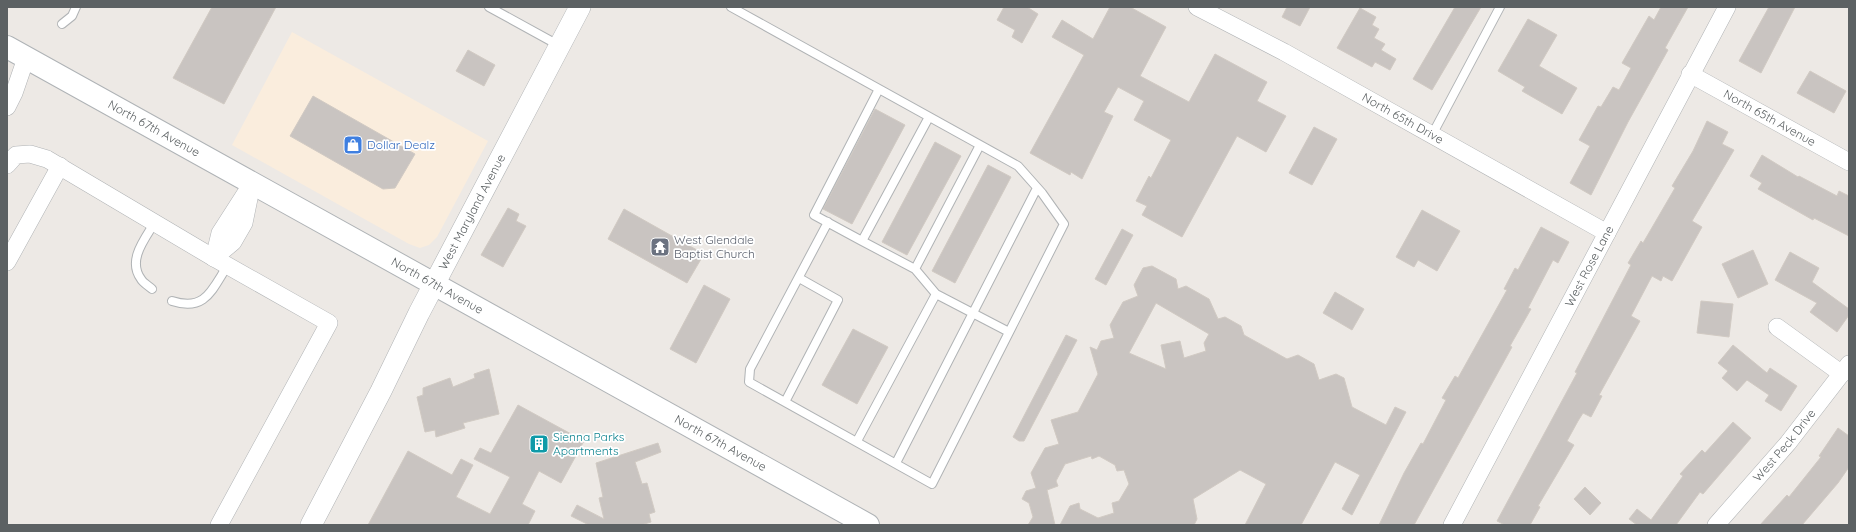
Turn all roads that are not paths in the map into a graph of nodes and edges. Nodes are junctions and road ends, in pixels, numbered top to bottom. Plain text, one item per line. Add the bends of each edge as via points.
1 (76, 7) edge
2 (489, 7) edge
3 (580, 7) edge
4 (731, 7) edge
5 (1197, 7) edge
6 (1500, 7) edge
7 (1727, 7) edge
8 (62, 24) dead end
9 (560, 46) junction
10 (7, 47) edge
11 (26, 58) junction
12 (1690, 74) junction
13 (7, 78) edge
14 (879, 89) junction
15 (7, 107) edge
16 (929, 117) junction
17 (1432, 135) junction
18 (980, 145) junction
19 (1849, 162) edge
20 (7, 165) edge
21 (60, 166) junction
22 (252, 184) junction
23 (1037, 188) junction
24 (155, 222) junction
25 (828, 222) junction
26 (1607, 233) junction
27 (862, 241) junction
28 (221, 261) junction
29 (7, 262) edge
30 (915, 269) junction
31 (799, 278) junction
32 (434, 285) junction
33 (152, 289) dead end
34 (936, 294) junction
35 (172, 301) dead end
36 (973, 313) junction
37 (1778, 327) dead end
38 (1009, 332) junction
39 (1846, 369) edge
40 (785, 402) junction
41 (857, 441) junction
42 (896, 463) junction
43 (219, 525) edge
44 (311, 525) edge
45 (868, 525) edge
46 (1452, 525) edge
47 (1716, 525) edge

1 - 8 lane via 72,16
2 - 9 lane
3 - 9 street, West Maryland Avenue
4 - 14 lane
5 - 17 street, North 65th Drive via 1284,52
6 - 17 lane
7 - 12 street, West Rose Lane
9 - 32 street, West Maryland Avenue
10 - 11 main road, North 67th Avenue
11 - 13 street
11 - 15 street
11 - 22 main road, North 67th Avenue
12 - 19 street, North 65th Avenue
12 - 26 street, West Rose Lane
14 - 16 lane
14 - 25 lane via 814,215
16 - 18 lane
16 - 27 lane
17 - 26 street, North 65th Drive
18 - 23 lane via 1018,166
18 - 30 lane
20 - 21 street via 16,155 30,154
21 - 24 street
21 - 29 street
22 - 28 street via 244,223
22 - 32 main road, North 67th Avenue
23 - 36 lane
23 - 38 lane via 1064,224
24 - 28 street
24 - 33 lane via 138,252 136,267 141,279
25 - 27 lane
25 - 31 lane
26 - 46 street, West Rose Lane
27 - 30 lane
28 - 35 lane via 207,297 197,303 185,305
28 - 43 street via 330,323
30 - 34 lane
31 - 40 lane via 750,369 750,382
31 - 40 lane via 838,300
32 - 44 street, West Maryland Avenue
32 - 45 main road, North 67th Avenue
34 - 36 lane
34 - 41 lane
36 - 38 lane
36 - 42 lane
37 - 39 street
38 - 42 lane via 932,484
39 - 47 street, West Peck Drive via 1788,443
40 - 41 lane
41 - 42 lane

